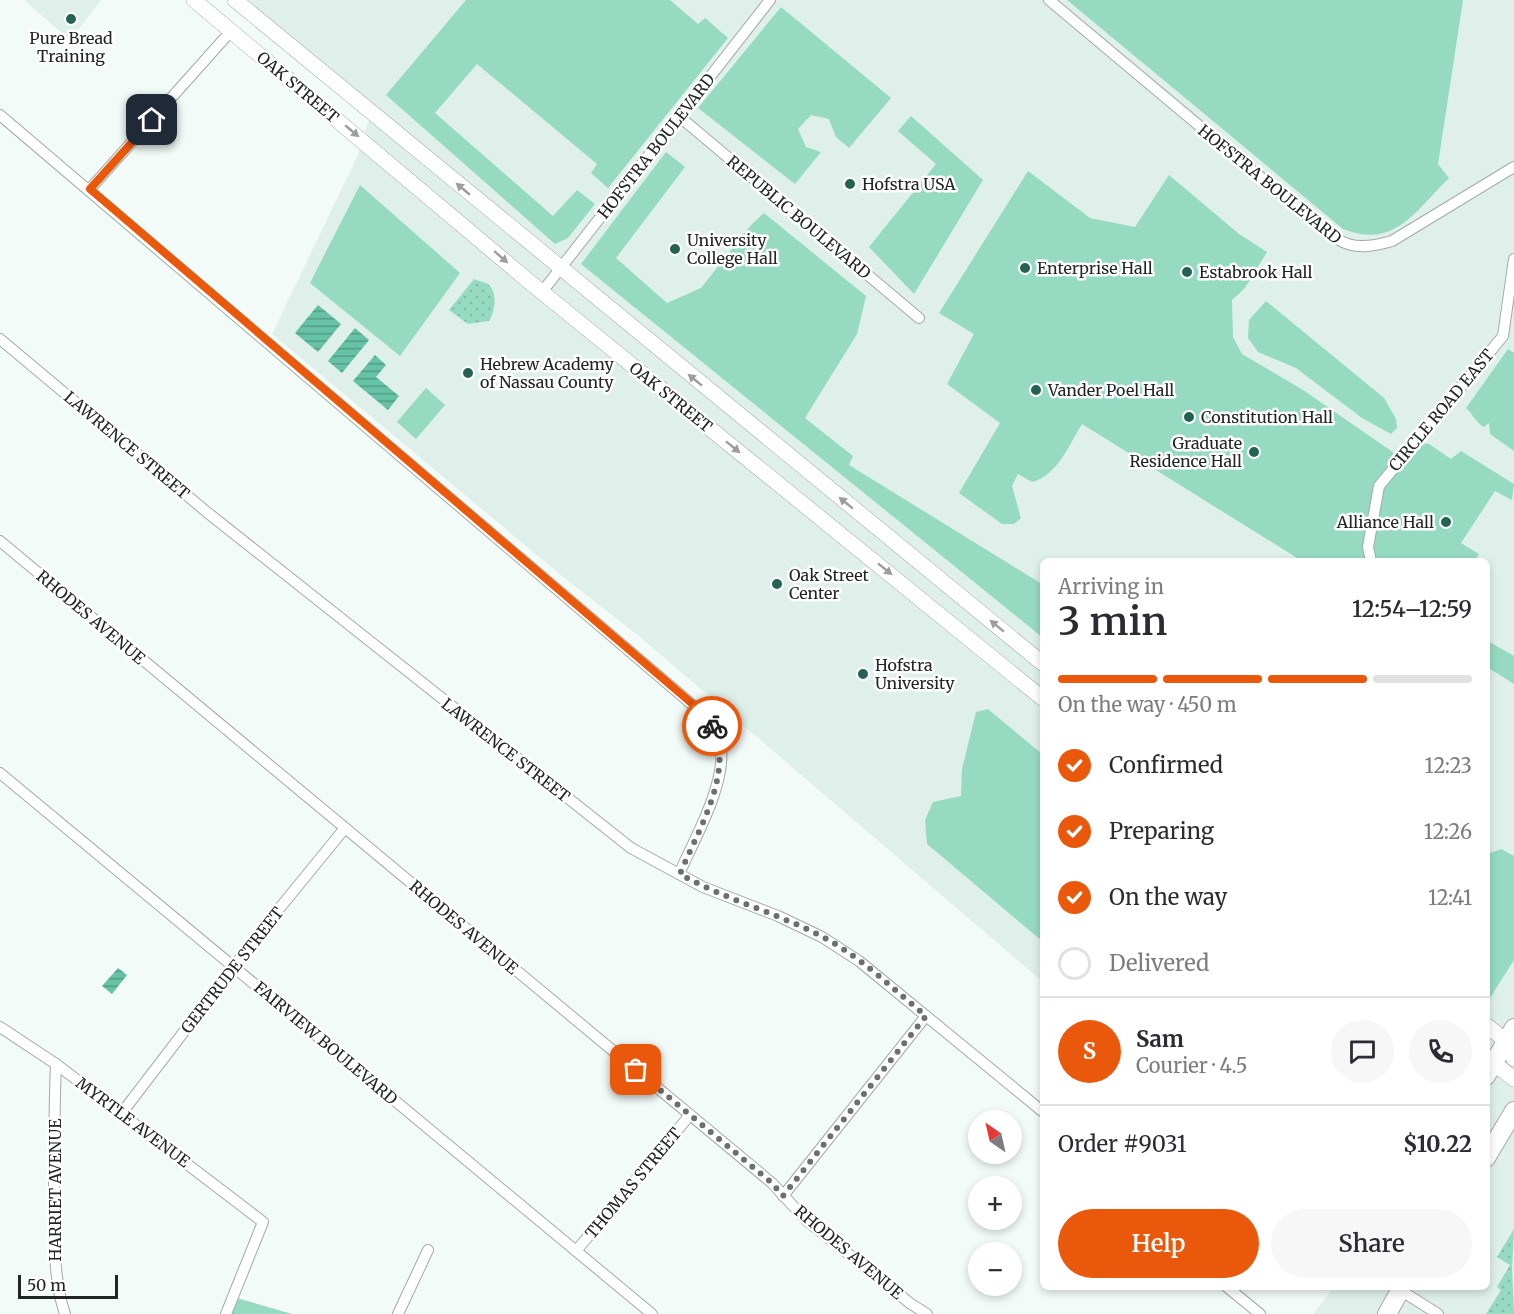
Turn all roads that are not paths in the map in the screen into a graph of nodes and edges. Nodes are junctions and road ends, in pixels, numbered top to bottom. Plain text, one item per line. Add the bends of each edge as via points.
1 (194, 0) edge
2 (235, 0) edge
3 (770, 0) edge
4 (1049, 0) edge
5 (231, 31) junction
6 (0, 115) edge
7 (680, 117) junction
8 (1514, 167) edge
9 (90, 189) junction
10 (1514, 259) edge
11 (559, 269) junction
12 (542, 292) junction
13 (919, 318) dead end
14 (0, 339) edge
15 (0, 541) edge
16 (1370, 558) edge
17 (919, 563) junction
18 (903, 583) junction
19 (1040, 661) edge
20 (1040, 696) edge
21 (0, 773) edge
22 (345, 828) junction
23 (680, 874) junction
24 (234, 967) junction
25 (926, 1016) junction
26 (1490, 1026) edge
27 (0, 1027) edge
28 (1510, 1034) edge
29 (1514, 1059) edge
30 (56, 1064) junction
31 (1490, 1064) edge
32 (1490, 1067) edge
33 (1514, 1079) edge
34 (1040, 1109) edge
35 (1514, 1111) edge
36 (122, 1114) junction
37 (690, 1115) junction
38 (1490, 1151) edge
39 (783, 1196) junction
40 (428, 1250) dead end
41 (576, 1251) junction
42 (1231, 1290) edge
43 (1400, 1290) edge
44 (1404, 1290) edge
45 (65, 1314) edge
46 (226, 1314) edge
47 (398, 1314) edge
48 (652, 1314) edge
49 (927, 1314) edge
50 (1260, 1314) edge
51 (1387, 1314) edge
52 (1438, 1314) edge

1 - 5 street, OAK STREET
11 -> 2 street, OAK STREET
3 - 7 street, HOFSTRA BOULEVARD
4 - 8 street, HOFSTRA BOULEVARD via 1346,245 1373,246 1392,241
5 - 9 street
5 -> 12 street, OAK STREET
6 - 9 street
7 - 11 street, HOFSTRA BOULEVARD
7 - 13 street, REPUBLIC BOULEVARD
9 - 23 street via 702,712 714,728 721,762 717,783
10 - 16 street, CIRCLE ROAD EAST via 1503,336 1379,486 1368,547
11 - 12 street, HOFSTRA BOULEVARD
17 -> 11 street, OAK STREET
12 -> 18 street, OAK STREET
14 - 23 street, LAWRENCE STREET via 208,513 554,789 632,848
15 - 22 street, RHODES AVENUE
17 - 18 street
19 -> 17 street, OAK STREET
18 - 20 street, OAK STREET
21 - 24 street, FAIRVIEW BOULEVARD
22 - 24 street, GERTRUDE STREET
22 - 37 street, RHODES AVENUE
23 - 25 street, LAWRENCE STREET via 822,937 859,961
24 - 36 street, GERTRUDE STREET
24 - 41 street, FAIRVIEW BOULEVARD
25 - 34 street, LAWRENCE STREET
25 - 39 street
26 - 28 street
27 - 30 street, MYRTLE AVENUE
28 - 29 street
28 - 31 main road
30 - 36 street, MYRTLE AVENUE
30 - 45 street, HARRIET AVENUE via 55,1264
32 - 33 street
35 - 38 main road
36 - 46 street, MYRTLE AVENUE via 263,1222
37 - 39 street, RHODES AVENUE
37 - 41 street, THOMAS STREET
39 - 49 street, RHODES AVENUE via 806,1220
40 - 47 street
41 - 48 street, FAIRVIEW BOULEVARD
42 - 50 street
43 - 51 main road
44 - 52 street

